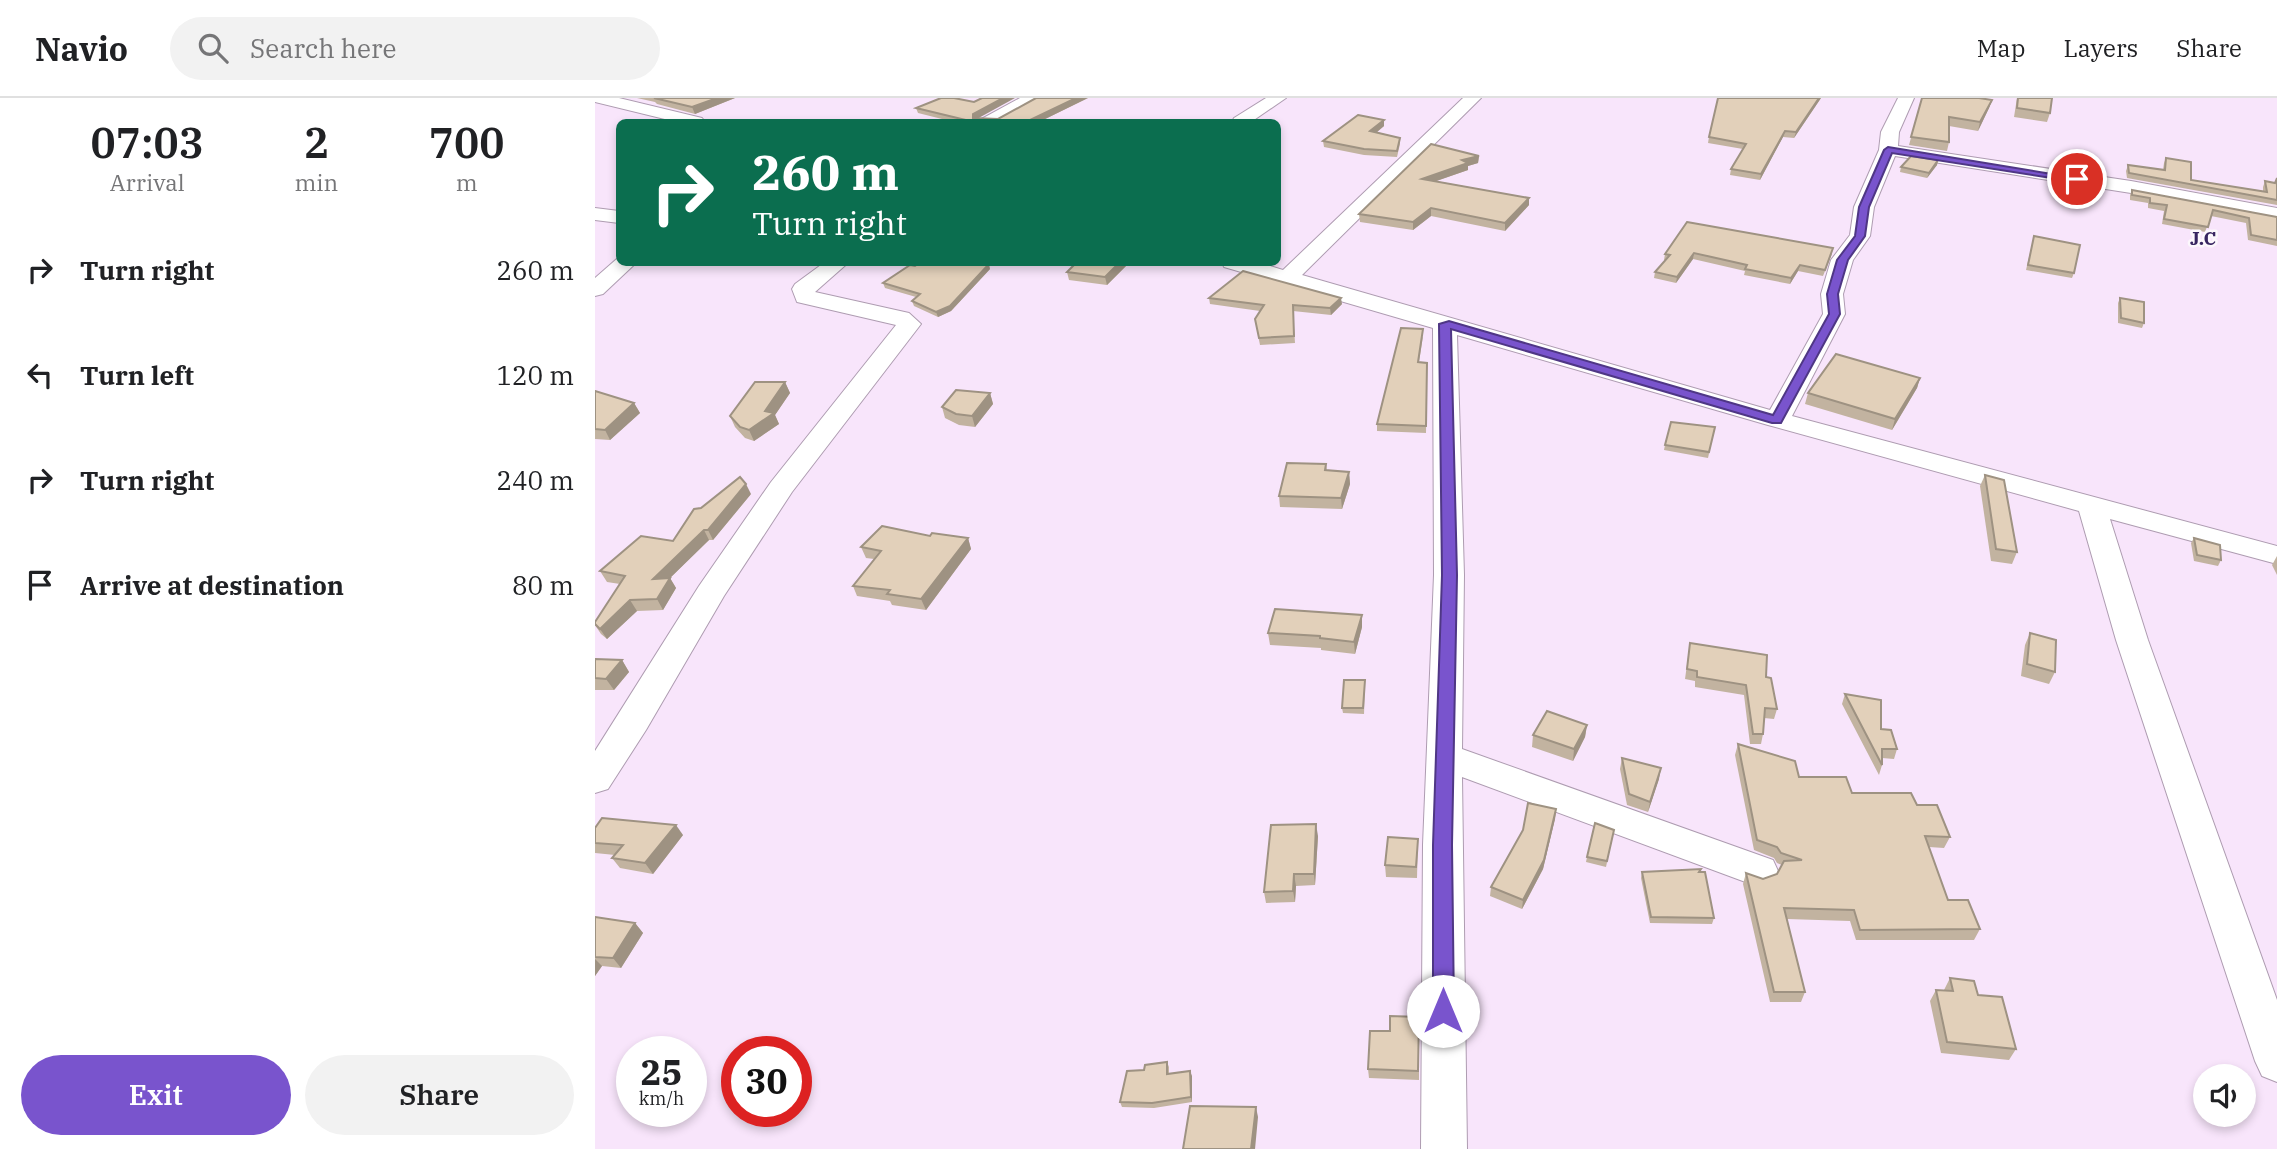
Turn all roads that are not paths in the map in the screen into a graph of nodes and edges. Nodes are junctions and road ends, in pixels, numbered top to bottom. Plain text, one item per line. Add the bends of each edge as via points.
1 (597, 98) edge
2 (1033, 98) edge
3 (1278, 98) edge
4 (1473, 98) edge
5 (1906, 98) edge
6 (684, 119) edge
7 (991, 119) edge
8 (1245, 119) edge
9 (1888, 150) junction
10 (595, 214) edge
11 (2277, 214) edge
12 (616, 217) edge
13 (622, 266) edge
14 (834, 266) edge
15 (1246, 266) edge
16 (1287, 278) junction
17 (595, 289) edge
18 (1445, 324) junction
19 (1777, 420) junction
20 (2092, 505) junction
21 (2277, 555) edge
22 (1445, 757) junction
23 (595, 779) edge
24 (1759, 872) dead end
25 (2277, 1061) edge
26 (1444, 1149) edge

1 - 6 street
2 - 7 street
3 - 8 street
4 - 16 street
5 - 9 street via 1890,132
9 - 11 street
9 - 19 street via 1864,207 1860,236 1842,260 1832,294 1834,314
10 - 12 street
13 - 17 street
14 - 23 street via 803,289 805,297 901,318 908,327 781,488
15 - 16 street
16 - 18 street
18 - 19 street
18 - 22 street via 1449,575
19 - 20 street
20 - 21 street
20 - 25 street via 2132,640
22 - 24 street
22 - 26 street

